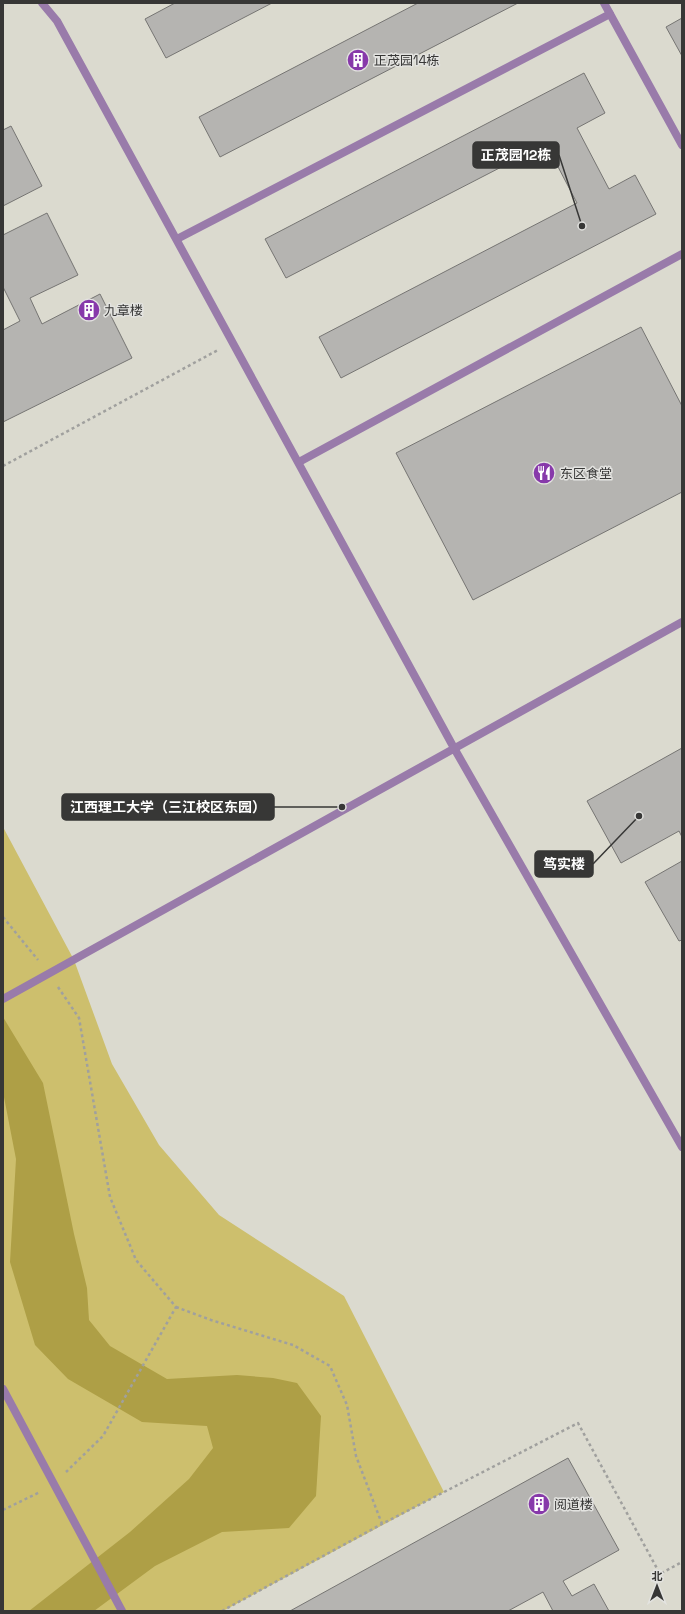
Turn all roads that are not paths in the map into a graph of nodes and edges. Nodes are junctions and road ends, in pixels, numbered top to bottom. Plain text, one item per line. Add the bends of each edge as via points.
1 (42, 3) edge
2 (604, 3) edge
3 (610, 14) junction
4 (682, 145) edge
5 (177, 239) junction
6 (682, 254) edge
7 (299, 462) junction
8 (682, 622) edge
9 (454, 748) junction
10 (3, 999) edge
11 (682, 1147) edge
12 (3, 1388) edge
13 (122, 1611) edge

1 - 5 street via 57,21
2 - 3 street
3 - 4 street
3 - 5 street
5 - 7 street
6 - 7 street
7 - 9 street
8 - 9 street
9 - 10 street
9 - 11 street
12 - 13 street

